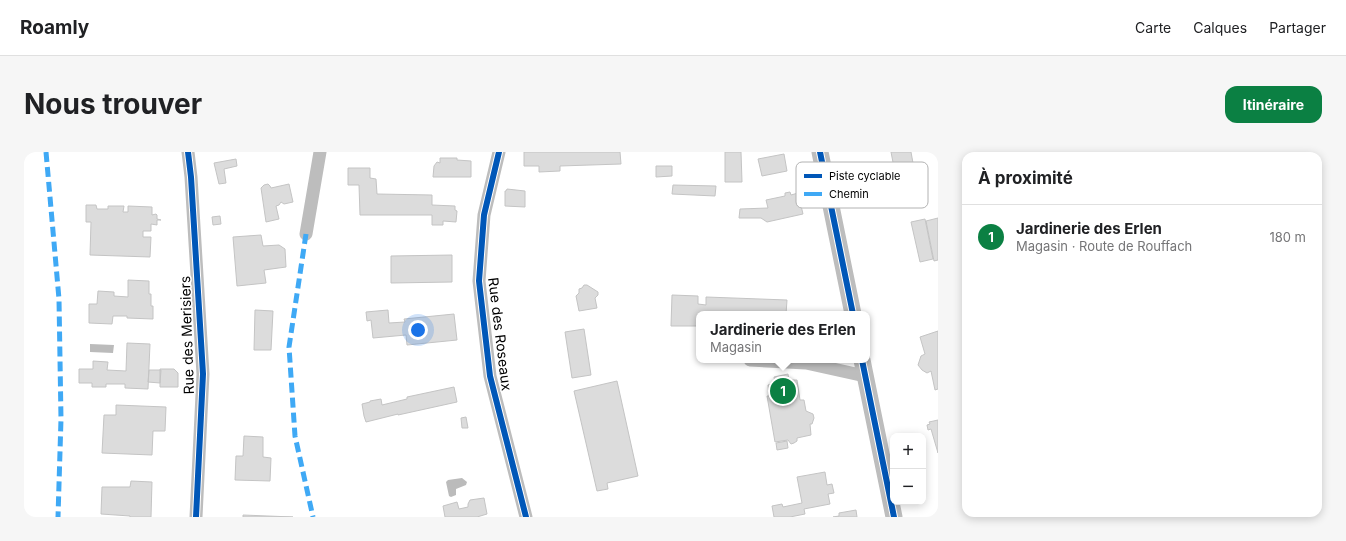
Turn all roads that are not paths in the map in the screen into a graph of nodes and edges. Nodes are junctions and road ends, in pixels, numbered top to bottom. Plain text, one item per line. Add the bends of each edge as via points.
1 (188, 152) edge
2 (320, 152) edge
3 (499, 152) edge
4 (820, 152) edge
5 (822, 162) edge
6 (831, 208) edge
7 (306, 234) dead end
8 (852, 311) edge
9 (806, 363) edge
10 (864, 368) edge
11 (196, 517) edge
12 (526, 517) edge
13 (894, 517) edge

1 - 11 street, Rue des Merisiers via 203,374
2 - 7 street
3 - 12 street, Rue des Roseaux via 484,215 479,281 490,376
4 - 5 main road
6 - 8 main road
9 - 10 street
10 - 13 main road

